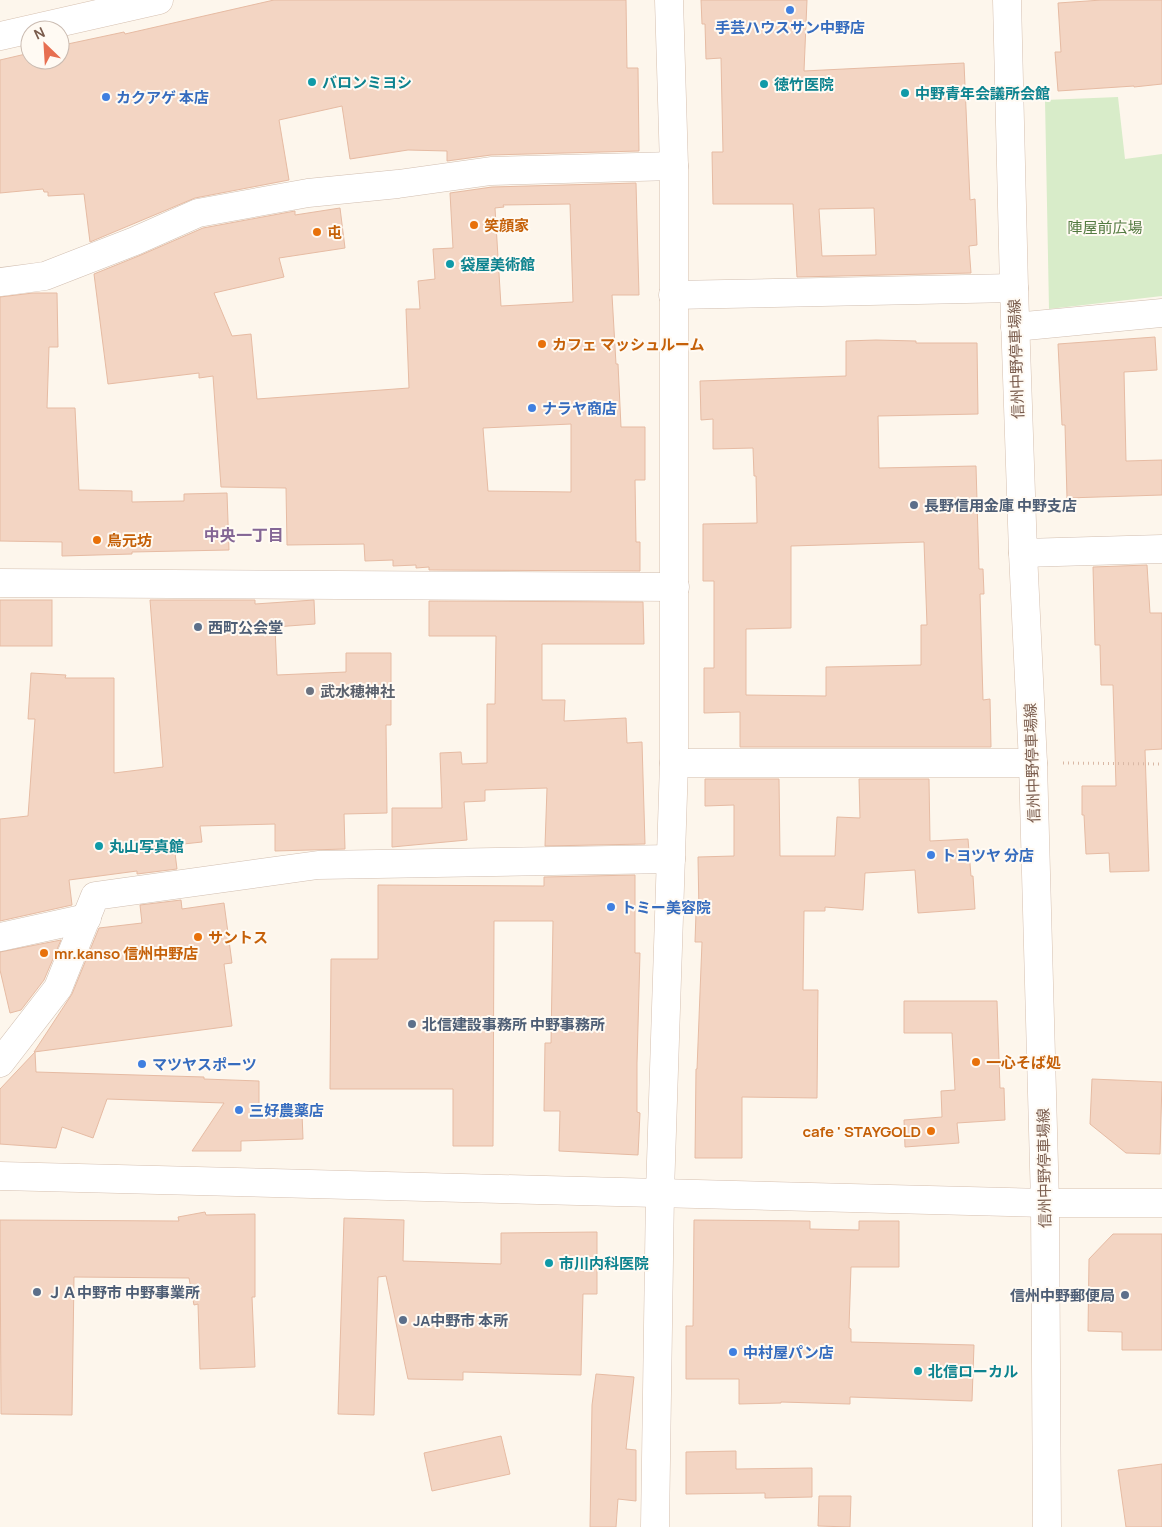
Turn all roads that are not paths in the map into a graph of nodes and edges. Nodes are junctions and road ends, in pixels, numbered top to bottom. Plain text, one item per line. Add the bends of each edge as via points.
1 (158, 0) edge
2 (669, 0) edge
3 (1007, 0) edge
4 (0, 36) edge
5 (674, 166) junction
6 (0, 282) edge
7 (1014, 288) junction
8 (674, 295) junction
9 (1162, 313) edge
10 (1015, 327) junction
11 (1162, 549) edge
12 (1023, 553) junction
13 (0, 583) edge
14 (675, 587) junction
15 (674, 763) junction
16 (1033, 763) junction
17 (671, 859) junction
18 (87, 918) junction
19 (0, 937) edge
20 (1, 1056) edge
21 (0, 1176) edge
22 (660, 1192) junction
23 (1045, 1203) junction
24 (1162, 1203) edge
25 (655, 1527) edge
26 (1047, 1527) edge

1 - 4 street
2 - 5 street
3 - 7 street, 信州中野停車場線
5 - 6 street via 491,171 308,193 198,213 45,276
5 - 8 street
7 - 8 street
7 - 10 street, 信州中野停車場線
8 - 14 street
9 - 10 street
10 - 12 street, 信州中野停車場線
11 - 12 street
12 - 16 street, 信州中野停車場線
13 - 14 street
14 - 15 street
15 - 16 street
15 - 17 street
16 - 23 street, 信州中野停車場線
17 - 18 street via 318,865 95,896
17 - 22 street
18 - 19 street
18 - 20 street via 58,988
21 - 22 street
22 - 23 street
22 - 25 street
23 - 24 street
23 - 26 street, 信州中野停車場線

